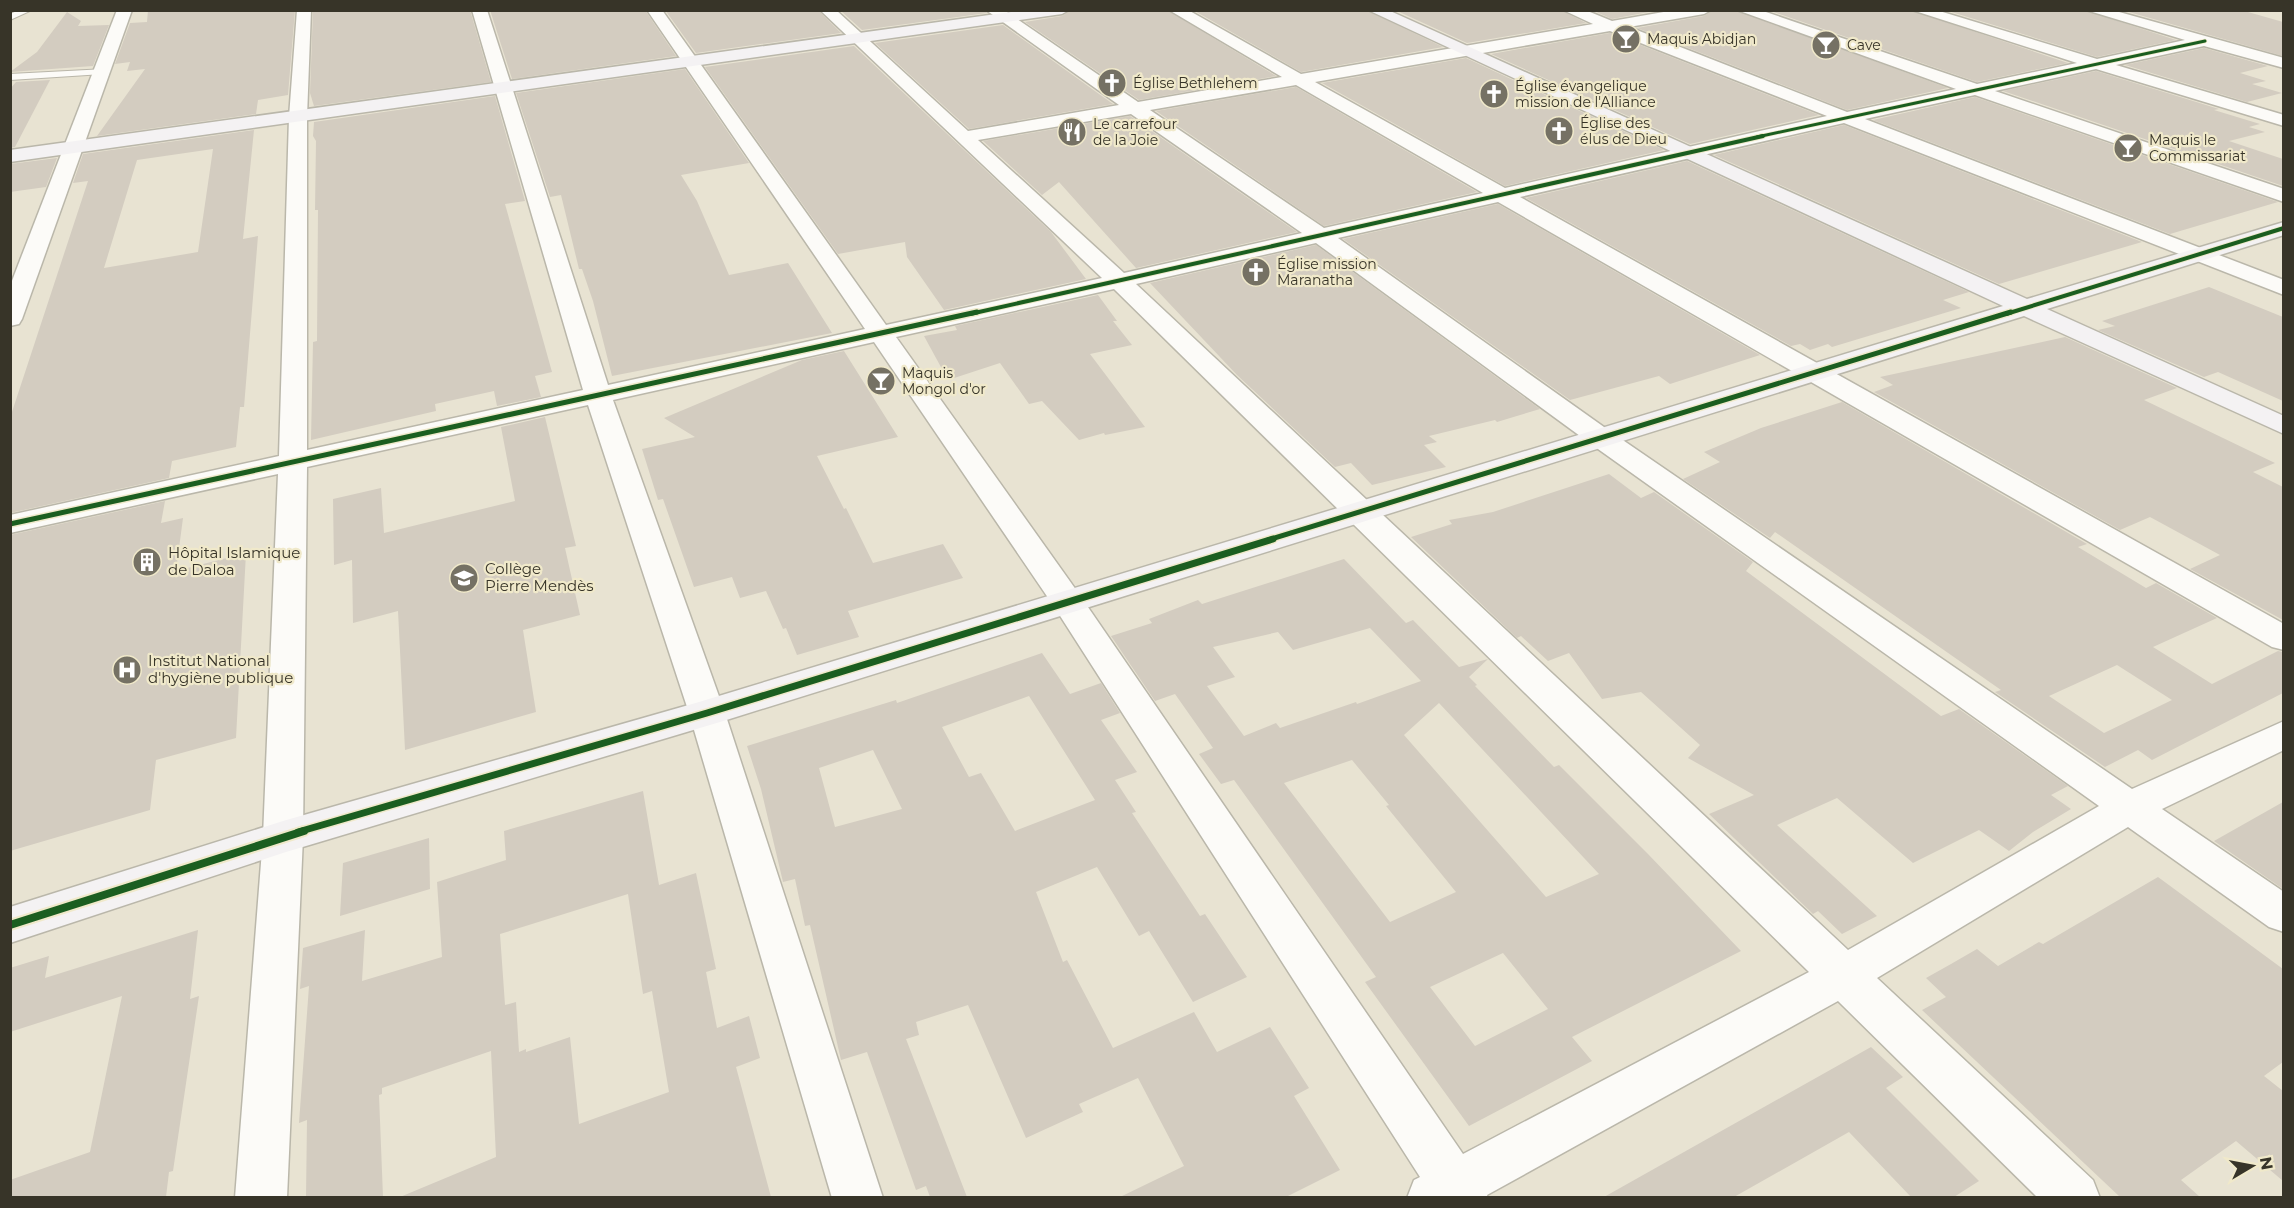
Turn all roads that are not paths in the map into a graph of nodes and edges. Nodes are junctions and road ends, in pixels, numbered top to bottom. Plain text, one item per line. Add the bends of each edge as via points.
1 (28, 10) edge
2 (125, 10) edge
3 (304, 10) edge
4 (479, 10) edge
5 (654, 10) edge
6 (827, 10) edge
7 (1062, 10) edge
8 (1176, 10) edge
9 (1375, 10) edge
10 (1570, 10) edge
11 (1704, 10) edge
12 (1744, 10) edge
13 (1919, 10) edge
14 (2092, 10) edge
15 (998, 15) edge
16 (10, 17) edge
17 (1611, 26) junction
18 (856, 39) junction
19 (2205, 41) junction
20 (1461, 51) junction
21 (689, 62) junction
22 (2283, 63) edge
23 (2098, 64) junction
24 (103, 71) junction
25 (10, 77) edge
26 (1300, 80) junction
27 (502, 89) junction
28 (1975, 89) junction
29 (1134, 107) junction
30 (298, 117) junction
31 (1843, 118) junction
32 (2283, 121) edge
33 (964, 137) junction
34 (74, 147) junction
35 (1688, 154) junction
36 (10, 156) edge
37 (1501, 195) junction
38 (2283, 196) edge
39 (2283, 228) edge
40 (1319, 235) junction
41 (2197, 254) junction
42 (1119, 281) junction
43 (2283, 288) edge
44 (2027, 307) junction
45 (10, 319) edge
46 (878, 333) junction
47 (1814, 373) junction
48 (598, 396) junction
49 (2283, 426) edge
50 (1601, 438) junction
51 (293, 464) junction
52 (1361, 513) junction
53 (10, 524) edge
54 (1067, 602) junction
55 (2283, 639) edge
56 (707, 713) junction
57 (2283, 734) edge
58 (2129, 807) junction
59 (283, 837) junction
60 (2283, 915) edge
61 (10, 925) edge
62 (1844, 975) junction
63 (1450, 1193) edge
64 (261, 1197) edge
65 (858, 1197) edge
66 (2075, 1197) edge

1 - 16 lane
2 - 24 street
3 - 30 street
4 - 27 street
5 - 21 street
6 - 18 street
7 - 15 street
8 - 26 street
9 - 20 street
10 - 17 street
11 - 17 street
12 - 28 street
13 - 23 street
14 - 19 street
15 - 18 street
15 - 29 street
17 - 20 street
17 - 31 street
18 - 21 street
18 - 33 street
19 - 22 street
19 - 23 street
20 - 26 street
20 - 35 street
21 - 27 street
21 - 46 street
23 - 28 street
23 - 32 street
24 - 25 lane
24 - 34 street
26 - 29 street
26 - 37 street
27 - 30 street
27 - 48 street
28 - 31 street
28 - 38 street
29 - 33 street
29 - 40 street
30 - 34 street
30 - 51 street
31 - 35 street
31 - 41 street
33 - 42 street
34 - 36 street
34 - 45 street
35 - 37 street
35 - 44 street
37 - 40 street
37 - 47 street
39 - 41 street
40 - 42 street
40 - 50 street
41 - 43 street
41 - 44 street
42 - 46 street
42 - 52 street
44 - 47 street
44 - 49 street
46 - 48 street
46 - 54 street
47 - 50 street
47 - 55 street
48 - 51 street
48 - 56 street
50 - 52 street
50 - 58 street
51 - 53 street
51 - 59 street
52 - 54 street
52 - 62 street
54 - 56 street
54 - 63 street
56 - 59 street
56 - 65 street
57 - 58 street
58 - 60 street
58 - 62 street
59 - 61 street
59 - 64 street
62 - 63 street
62 - 66 street

